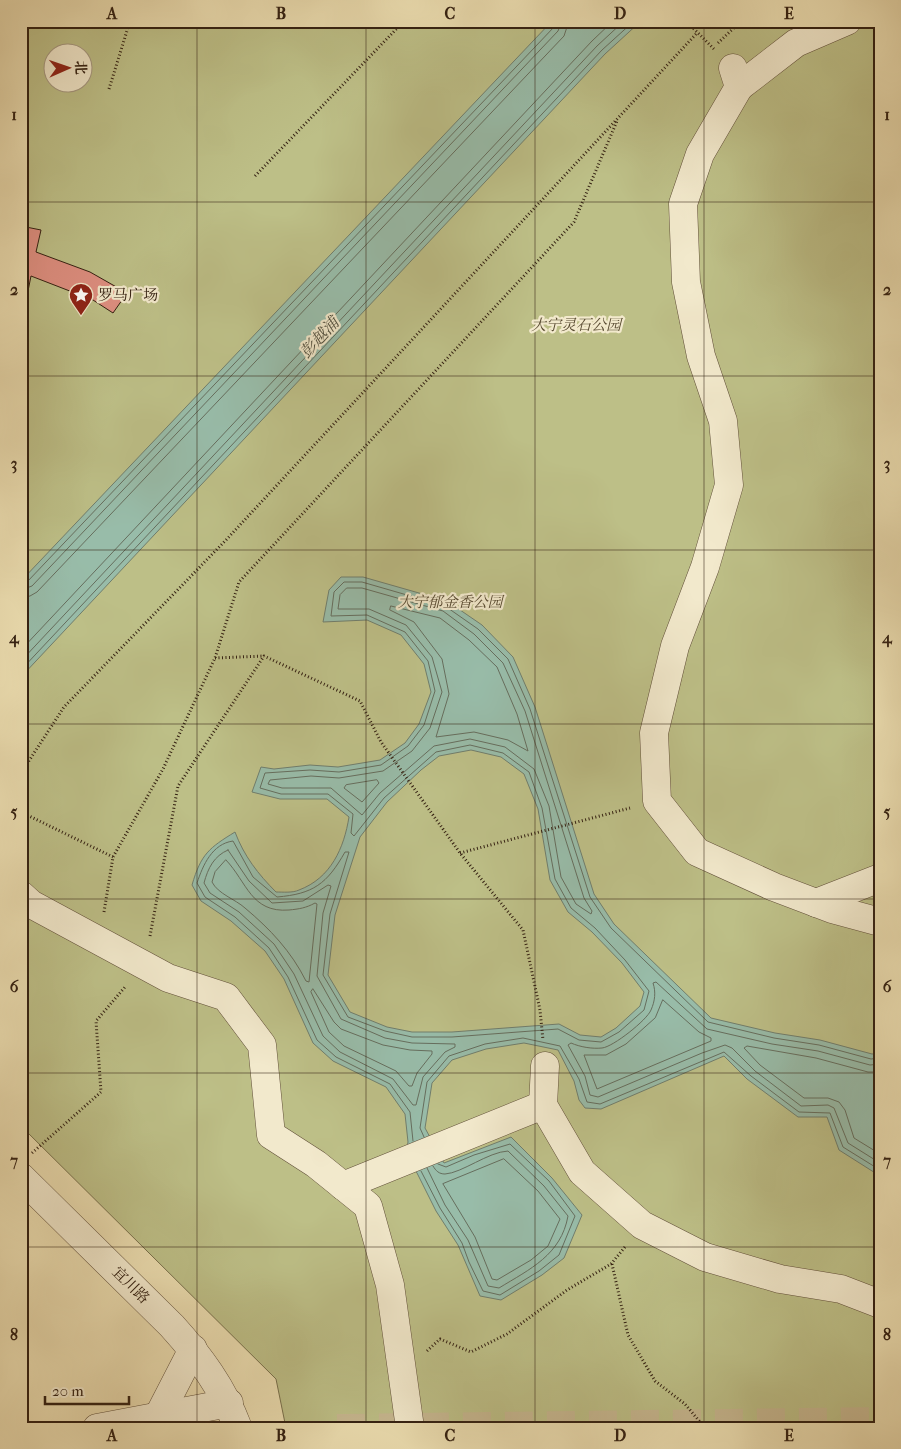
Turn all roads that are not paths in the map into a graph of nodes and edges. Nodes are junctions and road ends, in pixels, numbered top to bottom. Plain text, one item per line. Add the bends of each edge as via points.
1 (847, 21) edge
2 (880, 878) edge
3 (21, 895) edge
4 (816, 903) junction
5 (880, 922) edge
6 (545, 1066) dead end
7 (543, 1105) junction
8 (25, 1167) edge
9 (343, 1186) junction
10 (880, 1304) edge
11 (192, 1349) junction
12 (159, 1415) junction
13 (233, 1415) edge
14 (96, 1428) edge
15 (410, 1428) edge

1 - 4 street via 796,43 736,78 700,154 683,204 686,282 701,356 724,421 729,485 705,567 675,646 654,733 658,801 697,852
2 - 4 street
3 - 9 street via 31,904 168,978 226,997 262,1045 271,1135
4 - 5 street
6 - 7 street
7 - 9 street
7 - 10 street via 582,1172 642,1225 705,1257 780,1279 841,1289
8 - 11 street, 宜川路
9 - 15 street via 368,1206 390,1285
11 - 12 street
11 - 13 street, 宜川路 via 212,1375
12 - 13 street
12 - 14 street

